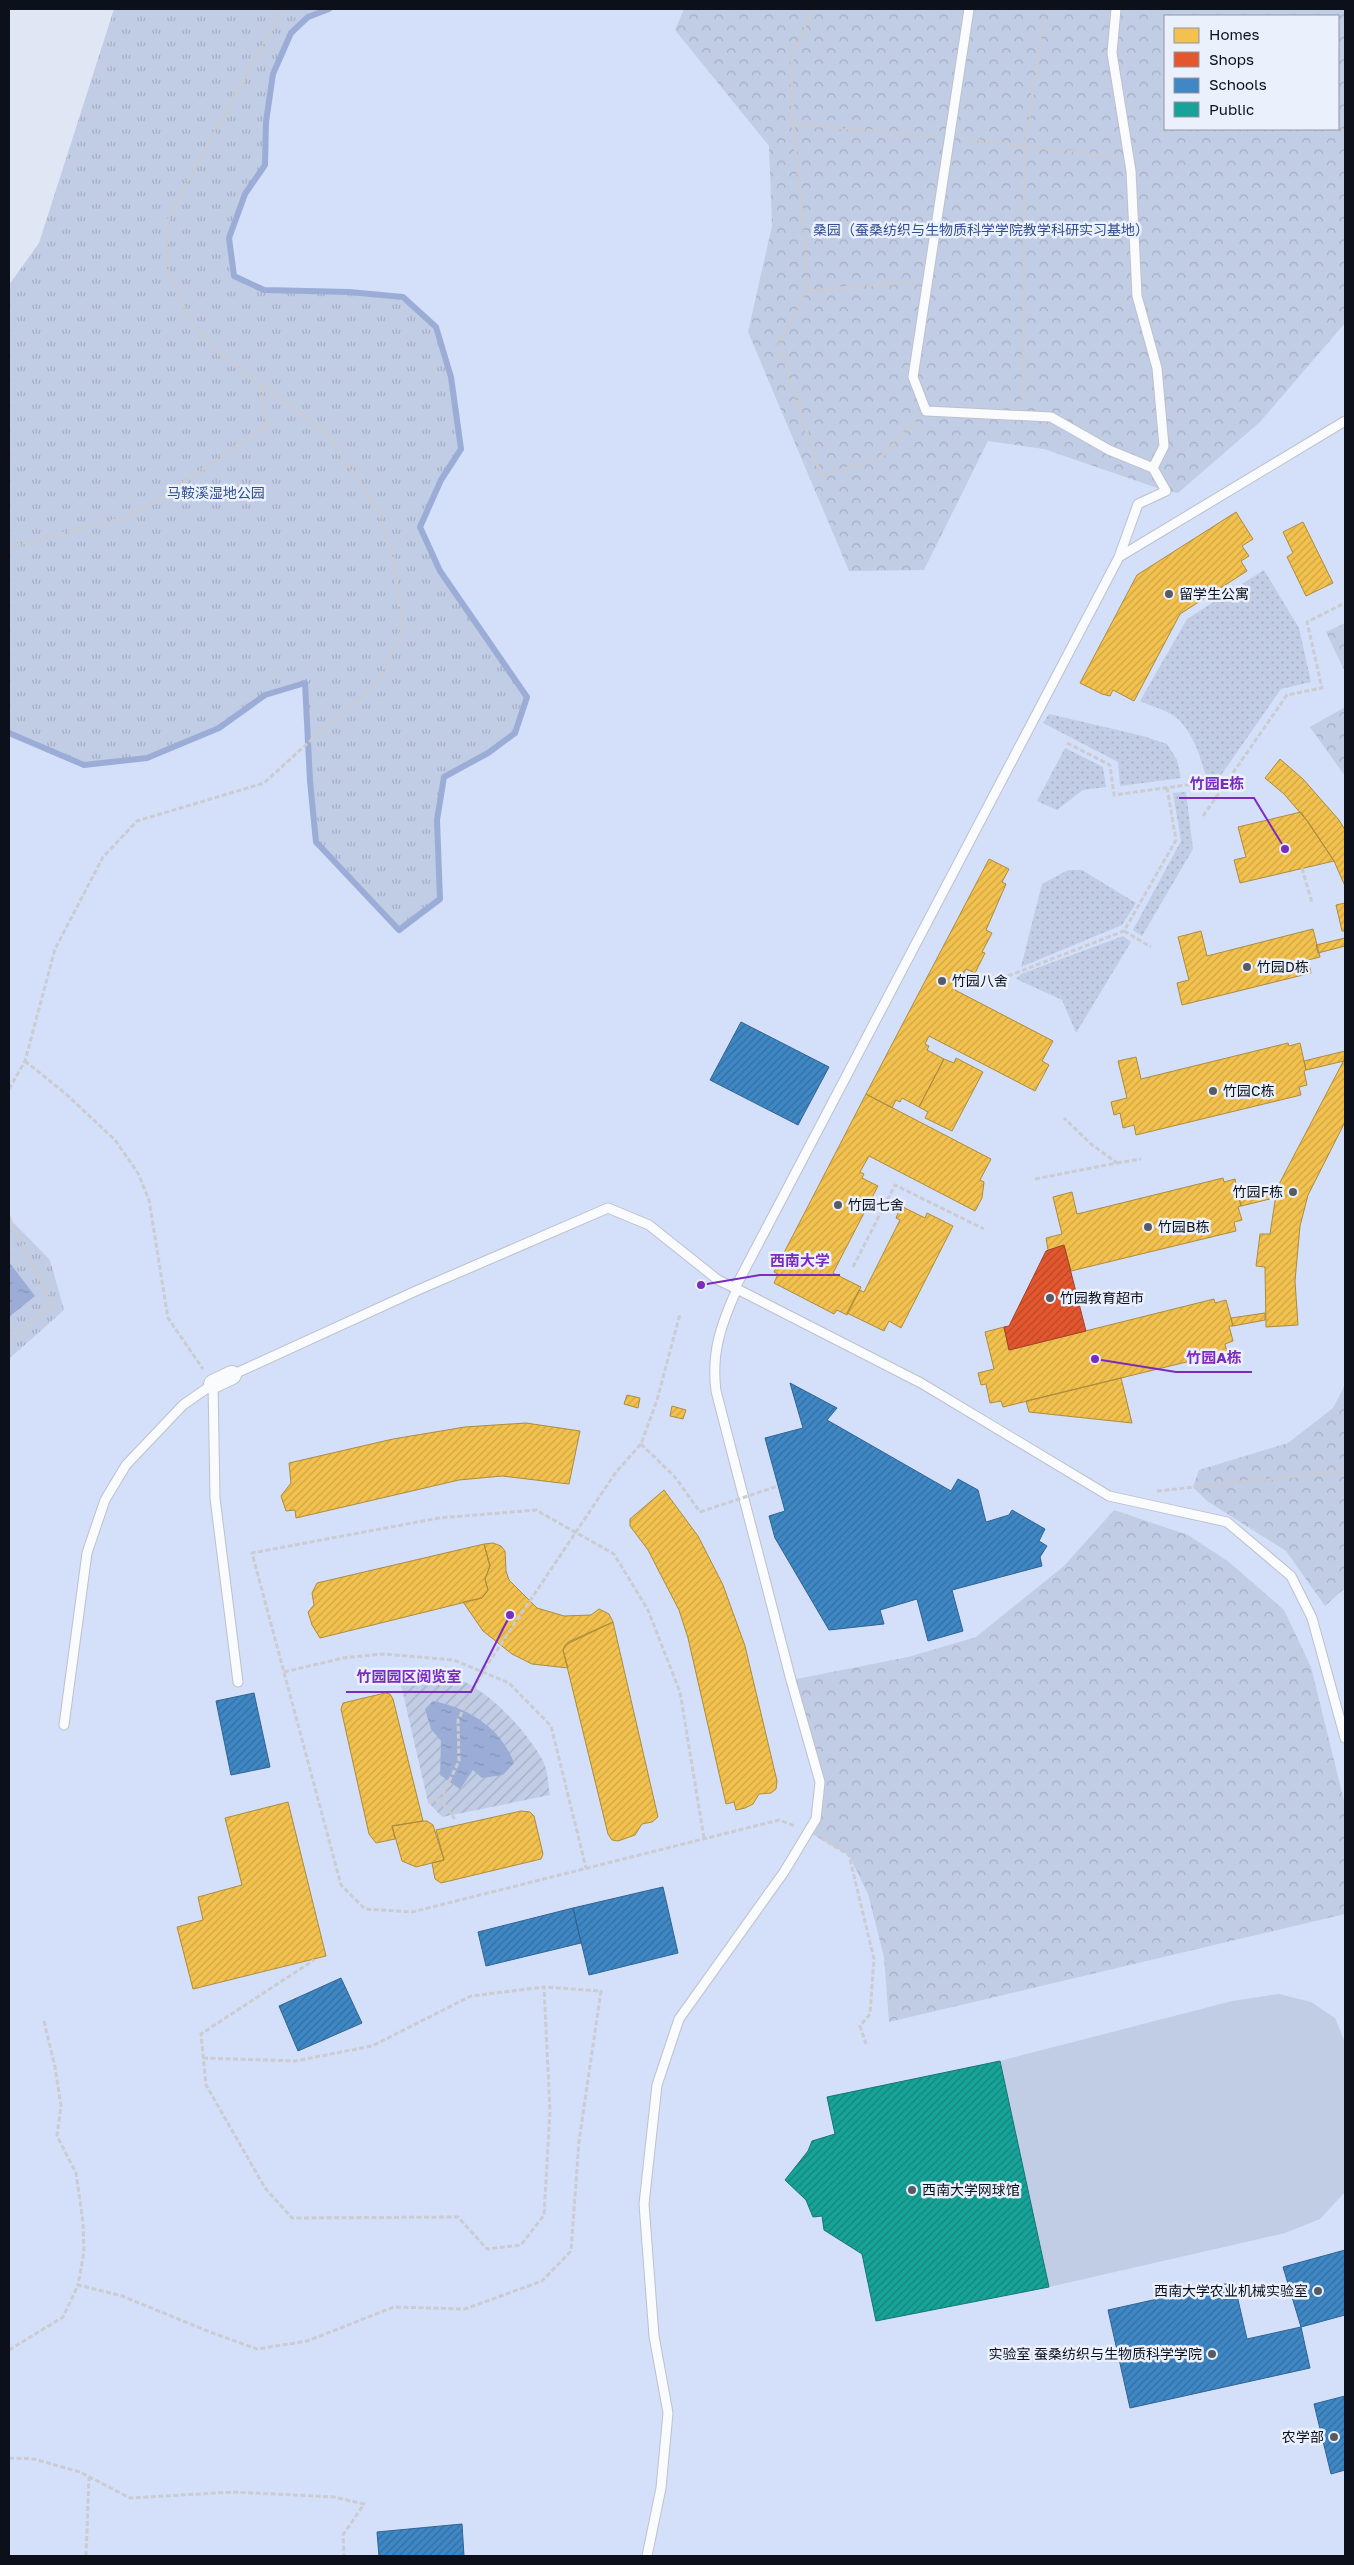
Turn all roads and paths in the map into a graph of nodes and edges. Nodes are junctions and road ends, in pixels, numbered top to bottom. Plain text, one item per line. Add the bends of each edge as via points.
1 (283, 9) edge
2 (811, 9) edge
3 (969, 9) edge
4 (1045, 9) edge
5 (1116, 9) edge
6 (793, 124) junction
7 (948, 137) junction
8 (1026, 146) junction
9 (1129, 159) junction
10 (927, 281) junction
11 (807, 291) junction
12 (260, 383) junction
13 (926, 411) junction
14 (1023, 415) junction
15 (1345, 421) edge
16 (1154, 468) junction
17 (9, 547) edge
18 (1119, 557) junction
19 (1345, 603) edge
20 (1068, 743) dead end
21 (1200, 783) dead end
22 (1167, 788) junction
23 (1203, 816) dead end
24 (1302, 868) dead end
25 (1312, 903) dead end
26 (1124, 931) junction
27 (1151, 947) dead end
28 (1008, 976) dead end
29 (24, 1061) junction
30 (9, 1089) edge
31 (1064, 1118) dead end
32 (1141, 1159) dead end
33 (1117, 1163) junction
34 (1035, 1179) dead end
35 (9, 1217) edge
36 (984, 1229) dead end
37 (853, 1267) dead end
38 (736, 1289) junction
39 (680, 1314) dead end
40 (9, 1341) edge
41 (232, 1375) joint
42 (213, 1384) junction
43 (640, 1444) junction
44 (1345, 1472) edge
45 (778, 1486) dead end
46 (1156, 1491) dead end
47 (576, 1531) junction
48 (483, 1671) junction
49 (284, 1672) junction
50 (238, 1682) dead end
51 (64, 1725) dead end
52 (1345, 1738) edge
53 (440, 1800) junction
54 (428, 1802) dead end
55 (455, 1819) dead end
56 (779, 1820) dead end
57 (809, 1832) junction
58 (704, 1838) junction
59 (586, 1868) junction
60 (314, 1960) dead end
61 (544, 1987) junction
62 (44, 2021) dead end
63 (866, 2044) dead end
64 (203, 2058) junction
65 (78, 2285) junction
66 (9, 2350) edge
67 (9, 2458) edge
68 (89, 2477) junction
69 (86, 2556) edge
70 (344, 2556) edge
71 (647, 2556) edge

1 - 12 path via 167,223 167,269 189,318 220,355
2 - 6 path via 791,63
3 - 7 lane
4 - 8 path
5 - 9 lane via 1112,53
6 - 7 path
6 - 11 path
7 - 8 path
7 - 10 lane
8 - 9 path
8 - 14 path
9 - 16 lane via 1137,296 1156,368 1164,446
10 - 11 path
10 - 13 lane via 913,377
11 - 13 path via 779,344 821,476 879,459
12 - 17 path via 267,424 154,503 120,519
12 - 29 path via 326,433 378,510 392,555 403,628 376,684 264,783 137,821 103,857 55,949
13 - 14 lane
14 - 16 lane via 1051,417 1109,450
15 - 18 lane
16 - 18 lane via 1166,491 1138,504
18 - 38 lane
19 - 23 path via 1307,622 1322,688 1287,695
20 - 22 path via 1110,765 1114,795
21 - 22 path
22 - 26 path via 1176,840
24 - 25 path
26 - 27 path
26 - 28 path
29 - 30 path
29 - 42 path via 66,1094 115,1140 138,1173 149,1200 168,1318
31 - 33 path
32 - 33 path
33 - 34 path
35 - 40 path via 53,1305
36 - 37 path via 895,1185
38 - 41 lane via 718,1280 649,1226 608,1208
38 - 52 lane via 920,1383 1109,1496 1227,1522 1291,1576 1312,1618
38 - 57 lane via 718,1336 713,1374 790,1680 820,1782 816,1819
39 - 43 path via 657,1400
41 - 42 street
42 - 50 lane via 215,1498
42 - 51 lane via 183,1405 126,1465 105,1500 86,1553
43 - 45 path, bridge via 675,1477 700,1512
43 - 47 path via 616,1472
44 - 46 path
47 - 48 path
47 - 49 path via 536,1510 439,1518 252,1553
47 - 58 path via 614,1554 648,1610 680,1692
48 - 49 path via 454,1660 383,1654 343,1658
48 - 53 path via 458,1720 459,1762
48 - 59 path via 509,1683 551,1726
49 - 59 path via 341,1885 365,1909 412,1912
53 - 54 path
53 - 55 path
56 - 58 path
57 - 63 path via 849,1855 874,1959 870,2014 860,2026
57 - 71 lane via 679,2019 657,2085 644,2204 654,2336 668,2413 661,2488
58 - 59 path
60 - 64 path via 201,2034
61 - 64 path via 471,1996 372,2046 295,2061
61 - 64 path via 550,2111 544,2215 521,2245 488,2249 458,2217 292,2218 265,2188 206,2085
61 - 65 path via 602,1991 579,2141 571,2251 542,2281 465,2309 394,2307 307,2341 257,2349 122,2296
62 - 65 path via 61,2106 57,2136 76,2174 83,2222 84,2252
65 - 66 path via 63,2317
67 - 68 path via 34,2459
68 - 69 path
68 - 70 path via 130,2498 233,2492 334,2497 364,2504 343,2535

